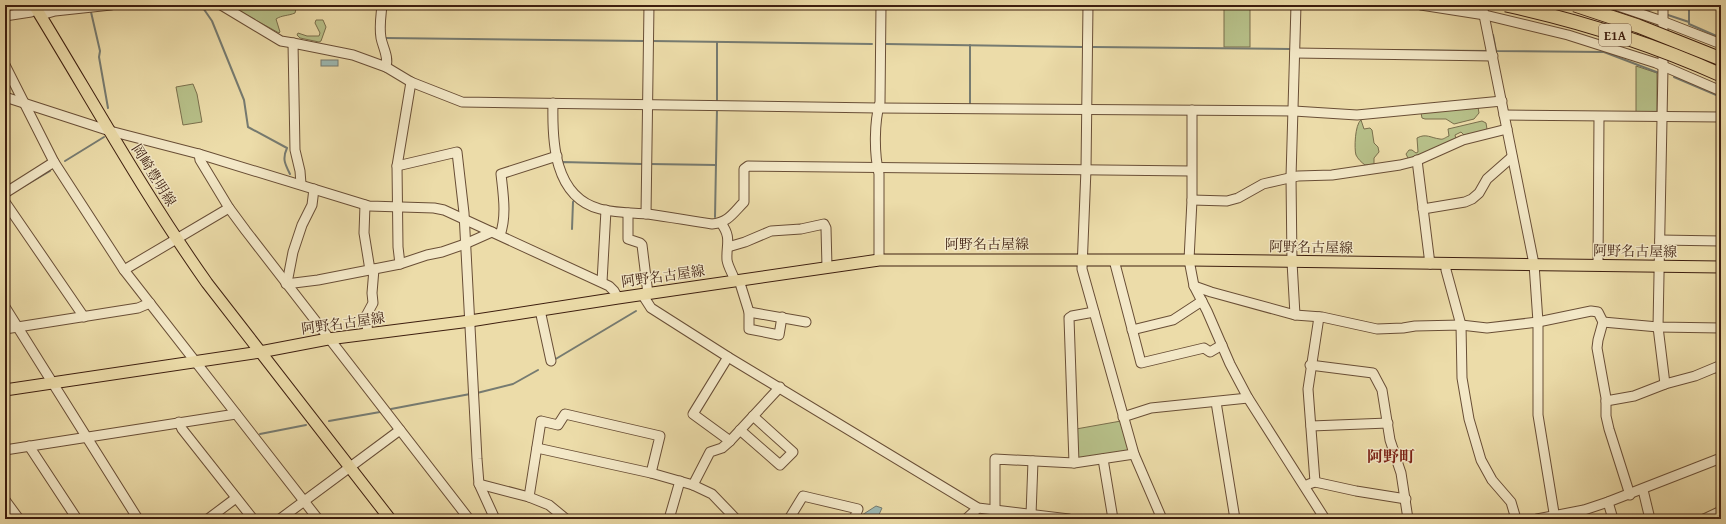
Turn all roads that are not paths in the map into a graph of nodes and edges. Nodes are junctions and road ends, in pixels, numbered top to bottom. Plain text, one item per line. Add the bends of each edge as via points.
1 (111, 5) edge
2 (221, 5) edge
3 (382, 5) edge
4 (649, 5) edge
5 (881, 5) edge
6 (1088, 5) edge
7 (1296, 5) edge
8 (1421, 5) edge
9 (1482, 5) edge
10 (1506, 5) edge
11 (1575, 5) edge
12 (1615, 5) edge
13 (1663, 5) edge
14 (53, 8) edge
15 (37, 10) edge
16 (1485, 15) junction
17 (5, 16) edge
18 (1662, 20) junction
19 (293, 43) junction
20 (1721, 44) edge
21 (1295, 53) junction
22 (1493, 56) junction
23 (1721, 59) edge
24 (5, 65) edge
25 (1663, 66) junction
26 (386, 67) junction
27 (1721, 75) edge
28 (412, 82) junction
29 (1721, 91) edge
30 (5, 97) edge
31 (1502, 101) junction
32 (553, 103) junction
33 (648, 104) junction
34 (26, 105) junction
35 (878, 108) junction
36 (1087, 109) junction
37 (1192, 110) junction
38 (1294, 111) junction
39 (1504, 115) junction
40 (1662, 116) junction
41 (1599, 117) junction
42 (1721, 117) edge
43 (1507, 129) junction
44 (110, 131) junction
45 (199, 154) junction
46 (557, 156) junction
47 (1512, 157) junction
48 (1417, 160) junction
49 (54, 162) junction
50 (398, 166) junction
51 (878, 168) junction
52 (1086, 169) junction
53 (1191, 171) junction
54 (1291, 177) junction
55 (301, 184) junction
56 (314, 189) junction
57 (5, 193) edge
58 (1192, 200) junction
59 (5, 202) edge
60 (365, 205) junction
61 (397, 207) junction
62 (229, 208) junction
63 (1423, 209) junction
64 (606, 210) junction
65 (628, 213) junction
66 (646, 214) junction
67 (464, 219) junction
68 (721, 223) junction
69 (496, 233) junction
70 (176, 239) junction
71 (1660, 240) junction
72 (1721, 241) edge
73 (465, 244) junction
74 (728, 247) junction
75 (880, 260) junction
76 (1083, 260) junction
77 (1114, 260) junction
78 (1189, 260) junction
79 (1292, 262) junction
80 (400, 264) junction
81 (1430, 264) junction
82 (1446, 264) junction
83 (1534, 264) junction
84 (1598, 265) junction
85 (1660, 266) junction
86 (1721, 267) edge
87 (827, 268) junction
88 (372, 269) junction
89 (124, 270) junction
90 (737, 281) junction
91 (602, 282) junction
92 (286, 283) junction
93 (1194, 286) junction
94 (645, 294) junction
95 (618, 298) junction
96 (1202, 301) junction
97 (150, 303) junction
98 (5, 307) edge
99 (540, 310) junction
100 (749, 312) junction
101 (1094, 312) junction
102 (1295, 315) junction
103 (84, 317) junction
104 (782, 317) junction
105 (1319, 317) junction
106 (470, 321) junction
107 (806, 322) dead end
108 (1538, 322) junction
109 (1603, 322) junction
110 (1461, 325) junction
111 (17, 327) junction
112 (1658, 327) junction
113 (1721, 328) edge
114 (5, 329) edge
115 (1132, 330) junction
116 (368, 334) junction
117 (328, 339) junction
118 (1222, 345) junction
119 (260, 352) junction
120 (728, 357) junction
121 (195, 360) junction
122 (550, 361) dead end
123 (1310, 365) junction
124 (1721, 372) edge
125 (52, 382) junction
126 (1665, 384) junction
127 (780, 387) junction
128 (5, 390) edge
129 (1248, 398) junction
130 (1606, 401) junction
131 (1216, 402) junction
132 (236, 414) junction
133 (753, 416) junction
134 (1123, 417) junction
135 (178, 422) junction
136 (1388, 423) junction
137 (1311, 426) junction
138 (400, 430) junction
139 (740, 430) junction
140 (86, 438) junction
141 (730, 441) junction
142 (29, 446) junction
143 (536, 448) junction
144 (5, 450) edge
145 (1134, 454) junction
146 (1721, 458) edge
147 (1103, 459) junction
148 (1034, 461) junction
149 (1074, 463) junction
150 (350, 468) junction
151 (651, 473) junction
152 (680, 481) junction
153 (1315, 482) junction
154 (480, 484) junction
155 (693, 485) junction
156 (1305, 486) junction
157 (1643, 490) junction
158 (1630, 495) junction
159 (529, 497) junction
160 (236, 498) junction
161 (1406, 499) junction
162 (5, 500) edge
163 (304, 501) junction
164 (1608, 502) junction
165 (978, 508) junction
166 (1721, 510) edge
167 (995, 511) junction
168 (1031, 515) junction
169 (1586, 515) edge
170 (1555, 518) edge
171 (19, 519) edge
172 (77, 519) edge
173 (138, 519) edge
174 (208, 519) edge
175 (253, 519) edge
176 (280, 519) edge
177 (318, 519) edge
178 (390, 519) edge
179 (469, 519) edge
180 (495, 519) edge
181 (566, 519) edge
182 (669, 519) edge
183 (736, 519) edge
184 (789, 519) edge
185 (854, 519) edge
186 (966, 519) edge
187 (1069, 519) edge
188 (1113, 519) edge
189 (1162, 519) edge
190 (1235, 519) edge
191 (1325, 519) edge
192 (1408, 519) edge
193 (1516, 519) edge
194 (1537, 519) edge
195 (1613, 519) edge
196 (1650, 519) edge
197 (1704, 519) edge

1 - 14 street
2 - 19 street via 281,41
3 - 26 street via 380,26 388,61
4 - 33 street
5 - 35 street
6 - 36 street
7 - 21 street
8 - 16 street
9 - 16 street
10 - 27 highway, E1A, bridge via 1606,32 1676,56
11 - 23 highway, E1A, bridge via 1638,26
12 - 18 street
13 - 18 street
14 - 15 street
15 - 17 street
15 - 44 main road, 岡崎豊明線
16 - 22 street
16 - 25 street via 1568,35
18 - 20 street
18 - 25 street
19 - 26 street via 352,55
19 - 55 street via 295,150
21 - 22 street
21 - 38 street
22 - 31 street
24 - 34 street
25 - 29 street
25 - 40 street
26 - 28 street
28 - 32 street via 462,102
28 - 50 street
30 - 34 street
31 - 38 street via 1356,115
31 - 39 street
32 - 33 street
32 - 46 street via 552,134
33 - 35 street
33 - 66 street
34 - 44 street
34 - 49 street
35 - 36 street
35 - 51 street
36 - 37 street
36 - 52 street
37 - 38 street
37 - 53 street
38 - 54 street
39 - 41 street
39 - 43 street
40 - 41 street
40 - 42 street
40 - 71 street
41 - 84 street
43 - 47 street
43 - 48 street via 1463,140
44 - 45 street
44 - 70 main road, 岡崎豊明線
45 - 55 street
45 - 62 street via 200,160
46 - 64 street via 562,177 572,192 589,205
46 - 69 street via 501,174 504,201 502,229
47 - 63 street via 1487,179 1472,199
47 - 83 street
48 - 54 street via 1332,175
48 - 63 street
49 - 57 street
49 - 89 street
50 - 61 street
50 - 67 street via 457,152
51 - 52 street
51 - 68 street via 748,166 744,169 744,202 732,216
51 - 75 street
52 - 53 street
52 - 76 street
53 - 58 street
54 - 58 street via 1263,184 1228,201
54 - 79 street
55 - 56 street
56 - 60 street
56 - 92 street via 312,205 302,225
58 - 78 street
59 - 103 street
60 - 61 street
60 - 88 street via 364,233
61 - 67 street via 434,208
61 - 80 street
62 - 70 street
62 - 92 street
63 - 81 street
64 - 65 street
64 - 91 street
65 - 66 street
65 - 94 street via 628,239 642,245
66 - 68 street via 712,224
67 - 69 street
67 - 73 street
68 - 74 street via 727,231
69 - 73 street
69 - 91 street
70 - 89 street
70 - 119 main road, 岡崎豊明線 via 206,283
71 - 72 street
71 - 85 street
73 - 80 street
73 - 106 street
74 - 87 street via 771,231 824,224
74 - 90 street via 727,262
75 - 76 main road, 阿野名古屋線
75 - 87 main road, 阿野名古屋線
76 - 77 main road, 阿野名古屋線
76 - 101 street via 1082,269
77 - 78 main road, 阿野名古屋線
77 - 115 street
78 - 79 main road, 阿野名古屋線
78 - 93 street
79 - 81 main road, 阿野名古屋線
79 - 102 street
80 - 88 street
81 - 82 main road, 阿野名古屋線
82 - 83 main road, 阿野名古屋線
82 - 110 street
83 - 84 main road, 阿野名古屋線
83 - 108 street
84 - 85 main road, 阿野名古屋線
85 - 86 main road, 阿野名古屋線
85 - 112 street
87 - 90 main road, 阿野名古屋線
88 - 92 street via 306,282
88 - 116 street via 372,303 366,316
89 - 97 street
90 - 94 main road, 阿野名古屋線
90 - 100 street
91 - 95 street via 614,291
92 - 117 street
93 - 96 street
93 - 102 street
94 - 95 main road, 阿野名古屋線
94 - 120 street via 650,308
95 - 99 main road, 阿野名古屋線
96 - 115 street via 1173,320
96 - 118 street
97 - 103 street via 138,308
97 - 121 street
98 - 111 street
99 - 106 main road, 阿野名古屋線
99 - 122 street
100 - 104 street
100 - 104 street via 749,329 779,335
101 - 134 street
101 - 149 street via 1069,318
102 - 105 street
103 - 111 street
104 - 107 street
105 - 110 street via 1377,329
105 - 123 street
106 - 116 main road, 阿野名古屋線
106 - 154 street
108 - 109 street via 1591,311 1598,312
108 - 110 street via 1488,328
108 - 170 street via 1538,416
109 - 112 street
109 - 130 street via 1597,348
110 - 193 street via 1462,378 1469,419 1481,460 1492,480 1511,502
111 - 114 street
111 - 125 street
112 - 113 street
112 - 126 street
115 - 118 street via 1141,363 1204,348 1210,352
116 - 117 main road, 阿野名古屋線
117 - 119 main road, 阿野名古屋線
117 - 138 street
118 - 129 street
119 - 121 main road, 阿野名古屋線
119 - 150 main road
120 - 127 street
120 - 141 street via 693,414
121 - 125 main road, 阿野名古屋線
121 - 132 street
123 - 136 street via 1374,373 1382,390
123 - 137 street via 1308,398
124 - 126 street via 1718,366 1695,376
125 - 128 main road, 阿野名古屋線
125 - 140 street
126 - 130 street via 1634,396
127 - 133 street
127 - 165 street
129 - 131 street
129 - 156 street
130 - 158 street via 1609,429
131 - 134 street via 1151,408
131 - 190 street
132 - 135 street
132 - 163 street
133 - 139 street
133 - 139 street via 793,452 780,465
134 - 145 street
135 - 140 street
135 - 160 street
136 - 137 street
136 - 161 street
137 - 153 street
138 - 150 street
138 - 179 street
139 - 141 street
140 - 142 street
140 - 173 street
141 - 155 street via 722,448 710,452
142 - 144 street
142 - 172 street
143 - 151 street
143 - 151 street via 541,421 558,425 565,414 660,436
143 - 159 street
145 - 147 street
145 - 189 street
146 - 157 street
147 - 149 street
147 - 188 street
148 - 149 street
148 - 167 street via 995,459
148 - 168 street
150 - 163 street
150 - 178 main road
151 - 152 street
152 - 155 street
152 - 182 street
153 - 156 street
153 - 161 street
154 - 159 street
154 - 180 street
155 - 183 street via 712,494
156 - 191 street
157 - 158 street
157 - 196 street
158 - 164 street
159 - 181 street via 549,505
160 - 174 street
160 - 175 street
161 - 192 street
162 - 171 street
163 - 176 street
163 - 177 street
164 - 169 street
164 - 195 street
165 - 167 street
165 - 186 street
166 - 197 street
167 - 168 street
168 - 187 street
169 - 170 street
170 - 194 street
184 - 185 street via 803,496 858,509

